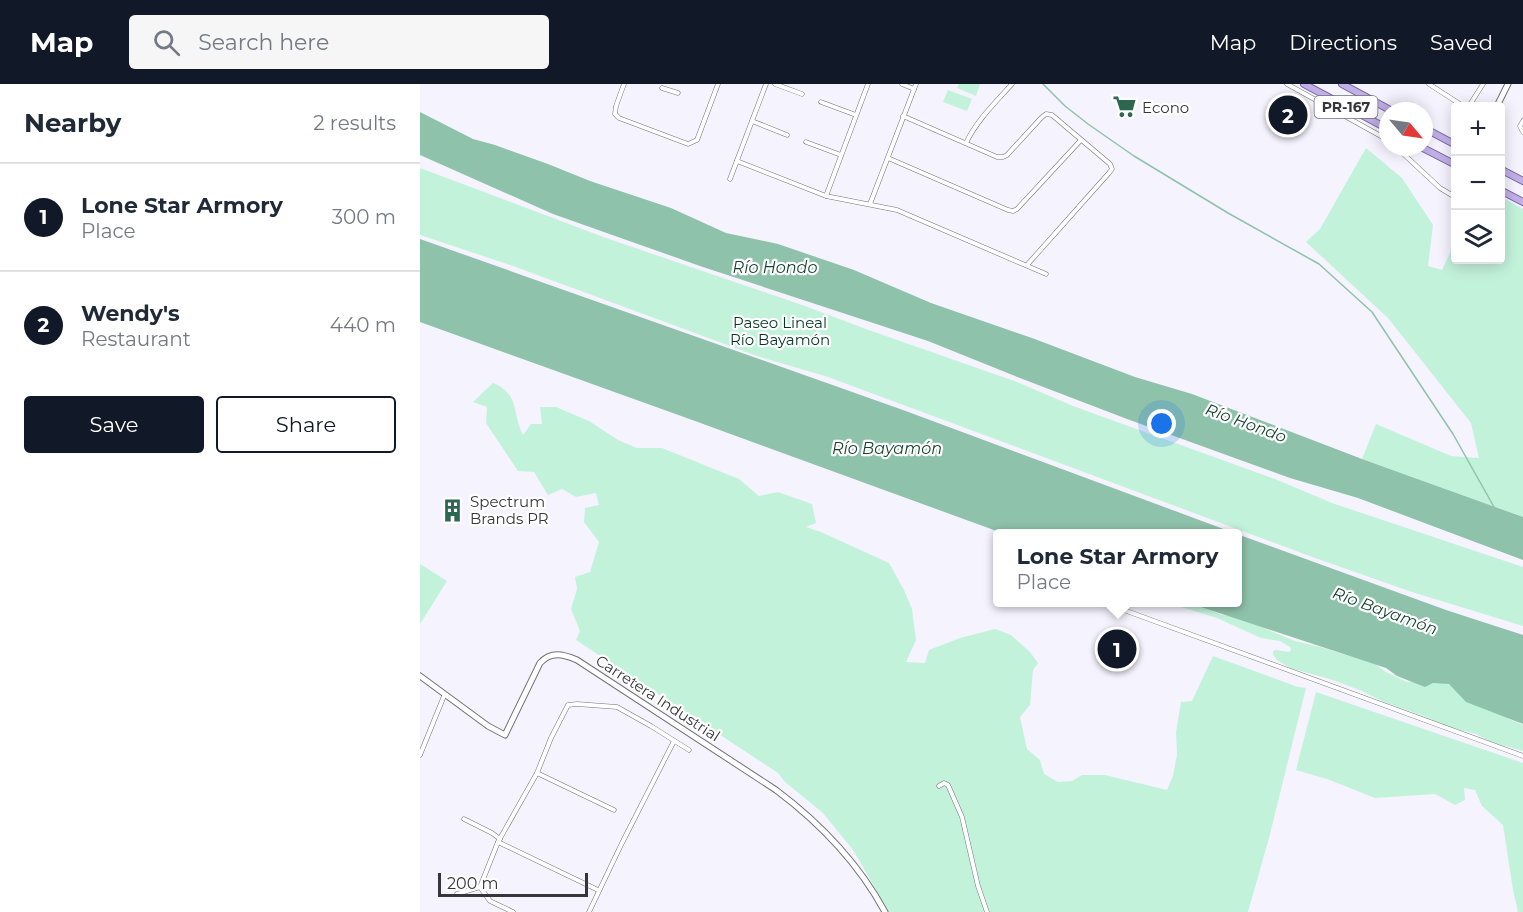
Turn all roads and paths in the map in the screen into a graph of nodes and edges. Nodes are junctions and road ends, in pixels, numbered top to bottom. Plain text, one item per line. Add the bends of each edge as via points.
1 (624, 84) edge
2 (673, 84) edge
3 (718, 84) edge
4 (766, 84) edge
5 (775, 84) edge
6 (868, 84) edge
7 (902, 84) edge
8 (1012, 84) edge
9 (1287, 84) edge
10 (1304, 84) edge
11 (1342, 84) edge
12 (1429, 84) edge
13 (1483, 84) edge
14 (1508, 84) edge
15 (915, 86) edge
16 (662, 88) dead end
17 (671, 90) junction
18 (678, 93) dead end
19 (802, 94) dead end
20 (821, 102) dead end
21 (1457, 102) edge
22 (1472, 102) edge
23 (1499, 102) edge
24 (1379, 104) edge
25 (856, 115) junction
26 (903, 116) junction
27 (752, 121) junction
28 (1523, 121) edge
29 (1379, 124) edge
30 (1523, 132) edge
31 (1433, 133) edge
32 (787, 135) dead end
33 (1379, 135) edge
34 (1081, 140) junction
35 (806, 142) dead end
36 (966, 142) junction
37 (1451, 143) edge
38 (1433, 153) edge
39 (841, 155) junction
40 (1406, 156) edge
41 (888, 158) junction
42 (737, 161) junction
43 (1451, 163) edge
44 (1505, 172) edge
45 (730, 179) dead end
46 (1523, 182) edge
47 (1505, 193) edge
48 (1451, 194) edge
49 (826, 196) junction
50 (1523, 202) edge
51 (870, 204) junction
52 (1027, 265) junction
53 (1046, 274) dead end
54 (1113, 607) edge
55 (420, 676) edge
56 (444, 696) junction
57 (674, 741) junction
58 (422, 747) edge
59 (689, 750) dead end
60 (420, 755) edge
61 (1523, 756) edge
62 (537, 773) junction
63 (939, 786) dead end
64 (614, 810) dead end
65 (464, 819) dead end
66 (499, 841) junction
67 (480, 887) junction
68 (598, 890) junction
69 (457, 894) dead end
70 (513, 912) edge
71 (589, 912) edge
72 (885, 912) edge
73 (987, 912) edge

1 - 3 street via 615,114 688,144 697,140
2 - 17 street
4 - 27 street
5 - 19 street
6 - 25 street
7 - 15 street
8 - 36 street via 980,119
9 - 33 street
10 - 29 main road, PR-167
11 - 24 main road, PR-167
12 - 21 street
13 - 22 street
14 - 23 street
15 - 26 street
16 - 17 street
17 - 18 street
20 - 25 street
25 - 39 street
26 - 36 street
26 - 41 street
27 - 32 street
27 - 42 street
28 - 30 street
31 - 37 main road
34 - 36 street via 1046,114 1003,157
34 - 41 street via 1013,211
34 - 52 street via 1112,169
35 - 39 street
38 - 43 main road
39 - 49 street
40 - 48 street
41 - 51 street
42 - 45 street
42 - 49 street
44 - 46 main road
47 - 50 main road
49 - 51 street
51 - 52 street via 897,210
52 - 53 street
54 - 61 street
55 - 56 street, Carretera Industrial
56 - 58 street
56 - 72 street, Carretera Industrial via 505,735 540,663 549,655 567,655 794,803 857,869
57 - 59 street
57 - 62 street via 617,707 568,705
57 - 68 street
58 - 60 street
62 - 64 street
62 - 66 street
63 - 73 street via 948,785 962,817
65 - 66 street via 492,833
66 - 67 street
66 - 68 street
67 - 69 street
67 - 70 street via 490,901
68 - 71 street

